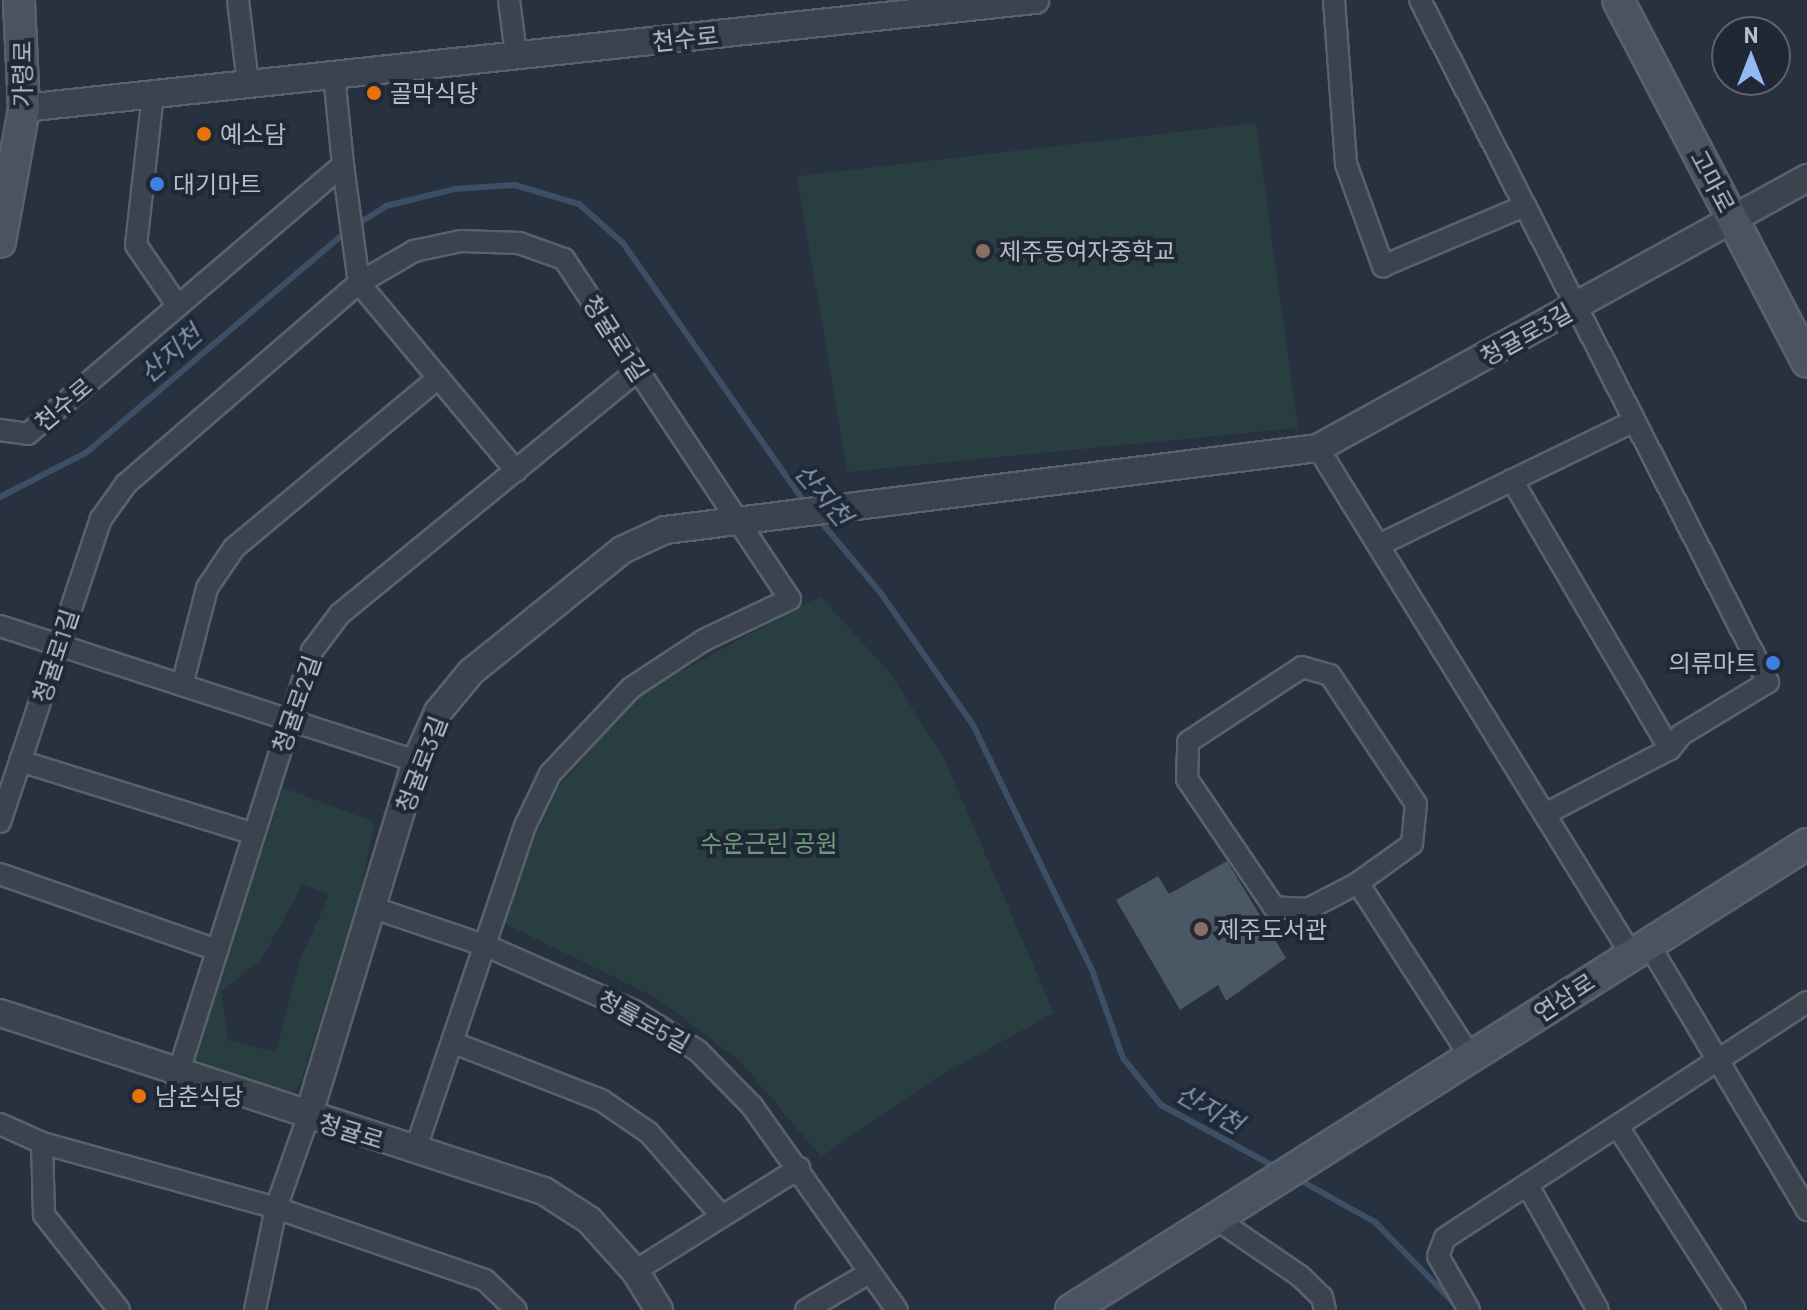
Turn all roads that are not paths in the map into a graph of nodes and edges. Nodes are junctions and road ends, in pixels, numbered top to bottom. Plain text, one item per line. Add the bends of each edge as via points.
1 (19, 0) edge
2 (238, 0) edge
3 (509, 0) edge
4 (1035, 0) edge
5 (1334, 0) edge
6 (1420, 0) edge
7 (1618, 0) edge
8 (895, 8) edge
9 (516, 55) junction
10 (334, 75) junction
11 (248, 84) junction
12 (153, 94) junction
13 (24, 108) junction
14 (343, 165) junction
15 (1807, 178) edge
16 (1522, 207) junction
17 (1734, 221) junction
18 (0, 242) edge
19 (359, 283) junction
20 (178, 306) junction
21 (1573, 309) junction
22 (1807, 362) edge
23 (637, 371) junction
24 (438, 378) junction
25 (1632, 422) junction
26 (0, 430) edge
27 (1318, 448) junction
28 (516, 471) junction
29 (1512, 480) junction
30 (736, 521) junction
31 (1379, 545) junction
32 (0, 626) edge
33 (58, 645) junction
34 (182, 685) junction
35 (290, 720) junction
36 (1670, 749) junction
37 (20, 761) junction
38 (416, 761) junction
39 (1547, 813) junction
40 (0, 822) edge
41 (254, 834) junction
42 (1807, 844) edge
43 (0, 874) edge
44 (1358, 883) junction
45 (374, 908) junction
46 (489, 947) junction
47 (1639, 948) junction
48 (217, 950) junction
49 (1807, 1002) edge
50 (0, 1013) edge
51 (454, 1043) junction
52 (1471, 1058) junction
53 (1716, 1062) junction
54 (178, 1074) junction
55 (308, 1117) junction
56 (0, 1124) edge
57 (1618, 1127) junction
58 (42, 1143) junction
59 (415, 1151) junction
60 (799, 1168) junction
61 (1528, 1186) junction
62 (276, 1208) junction
63 (1807, 1210) edge
64 (719, 1213) junction
65 (1221, 1214) junction
66 (635, 1271) junction
67 (869, 1273) junction
68 (119, 1310) edge
69 (255, 1310) edge
70 (516, 1310) edge
71 (659, 1310) edge
72 (806, 1310) edge
73 (897, 1310) edge
74 (1071, 1310) edge
75 (1325, 1310) edge
76 (1469, 1310) edge
77 (1598, 1310) edge
78 (1735, 1310) edge

1 - 13 main road, 가령로
2 - 11 street
3 - 9 street
4 - 8 street, 천수로
5 - 16 street via 1346,164 1383,266
6 - 16 street
7 - 17 main road, 고마로
8 - 9 street, 천수로
9 - 10 street, 천수로
10 - 11 street, 천수로
10 - 14 street
11 - 12 street, 천수로
12 - 13 street, 천수로
12 - 20 street via 136,245
13 - 18 main road, 가령로
14 - 19 street
14 - 20 street, 천수로
15 - 17 street, 청귤로3길
16 - 21 street
17 - 21 street, 청귤로3길
17 - 22 main road, 고마로
19 - 23 street, 청귤로1길 via 414,251 461,241 519,243 564,259
19 - 24 street
19 - 33 street, 청귤로1길 via 126,484 101,519
20 - 26 street, 천수로 via 28,434
21 - 25 street
21 - 27 street, 청귤로3길
23 - 28 street, 청귤로2길
23 - 30 street, 청귤로1길
24 - 28 street
24 - 34 street via 234,548 207,588
25 - 29 street
25 - 36 street via 1768,682 1681,735
27 - 30 street, 청귤로3길
27 - 31 street
28 - 35 street, 청귤로2길 via 340,614 312,651
29 - 31 street
29 - 36 street
30 - 38 street, 청귤로3길 via 665,530 622,550 471,672 438,712
30 - 46 street, 청귤로1길 via 790,599 704,640 631,688 550,774 525,826
31 - 39 street
32 - 33 street
33 - 34 street
33 - 37 street, 청귤로1길
34 - 35 street
35 - 38 street
35 - 41 street, 청귤로2길
36 - 39 street
37 - 40 street, 청귤로1길
37 - 41 street
38 - 45 street, 청귤로3길
39 - 47 street
41 - 48 street, 청귤로2길
42 - 47 main road, 연삼로
43 - 48 street
44 - 44 street via 1308,909 1274,907 1187,779 1188,742 1302,667 1330,675 1416,804 1412,844
44 - 52 street
45 - 46 street, 청률로5길
45 - 55 street, 청귤로3길
46 - 51 street
46 - 60 street, 청률로5길 via 634,1011 698,1051
47 - 52 main road, 연삼로
47 - 53 street
48 - 54 street, 청귤로2길
49 - 53 street
50 - 54 street, 청귤로
51 - 59 street
51 - 64 street via 601,1100 649,1133
52 - 65 main road, 연삼로
53 - 57 street
53 - 63 street
54 - 55 street, 청귤로
55 - 59 street, 청귤로
55 - 62 street
56 - 58 street
57 - 61 street
57 - 78 street
58 - 62 street
58 - 68 street via 44,1215
59 - 66 street, 청귤로 via 544,1191 589,1220
60 - 64 street
60 - 67 street, 청률로5길
61 - 76 street via 1438,1245
61 - 77 street
62 - 69 street
62 - 70 street via 485,1280
64 - 66 street
65 - 74 main road
65 - 75 street via 1300,1276 1322,1297
66 - 71 street, 청귤로
67 - 72 street
67 - 73 street, 청률로5길

